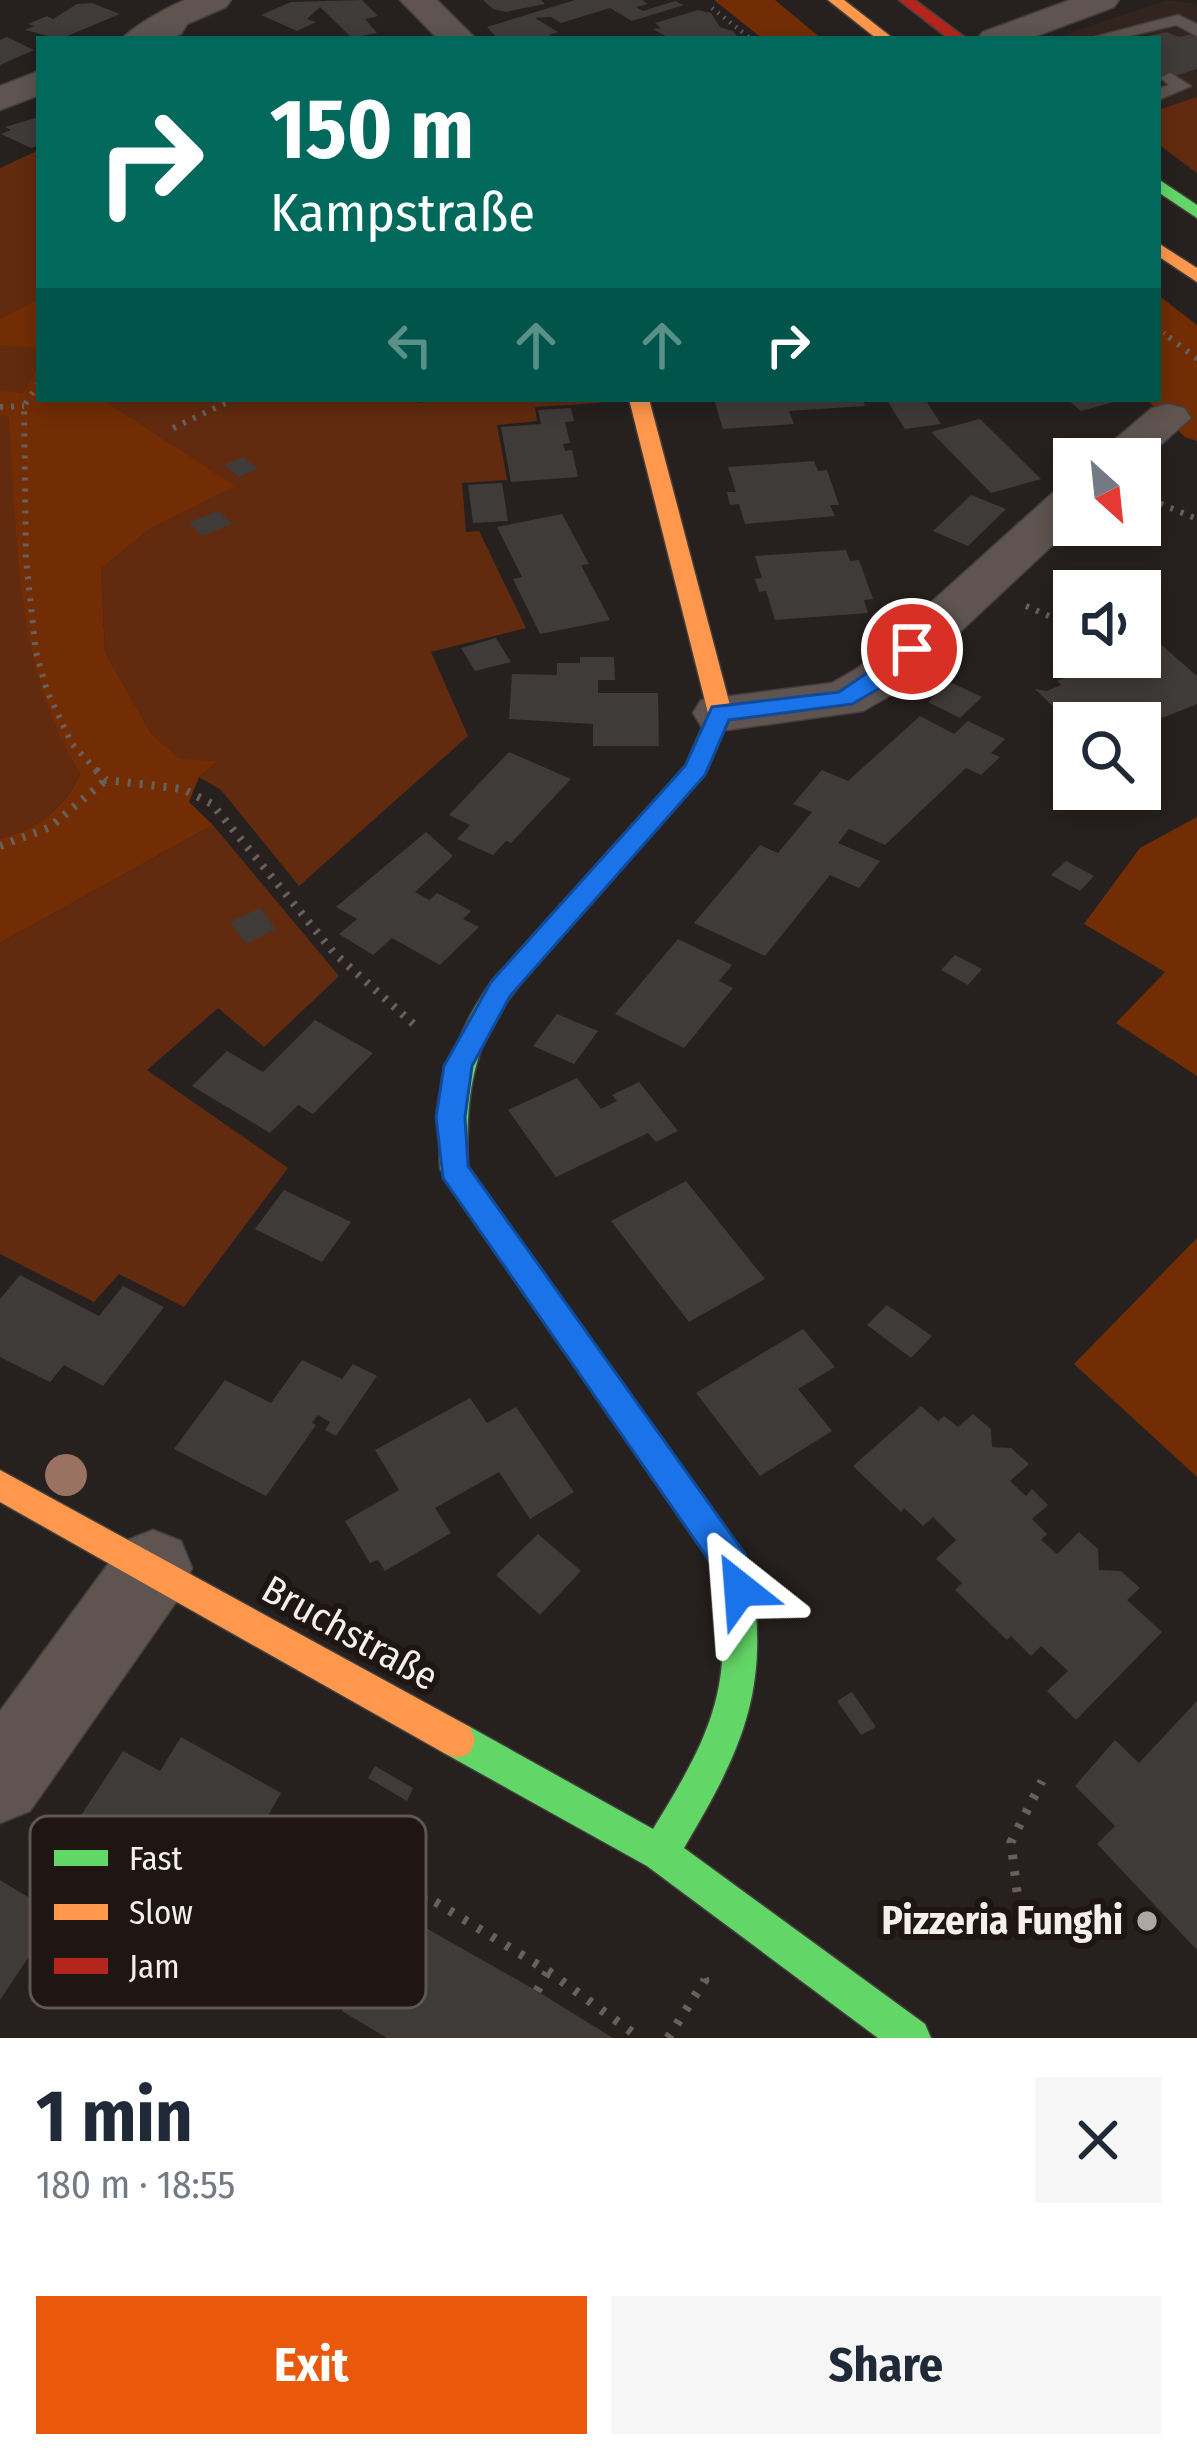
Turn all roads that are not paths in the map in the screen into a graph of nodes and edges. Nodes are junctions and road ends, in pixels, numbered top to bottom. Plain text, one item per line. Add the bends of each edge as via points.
1 (214, 0) edge
2 (417, 0) edge
3 (835, 0) edge
4 (906, 0) edge
5 (1102, 24) edge
6 (1197, 32) edge
7 (146, 36) edge
8 (455, 36) edge
9 (882, 36) edge
10 (955, 36) edge
11 (1016, 36) edge
12 (36, 83) edge
13 (0, 99) edge
14 (1161, 186) edge
15 (1197, 213) edge
16 (1161, 250) edge
17 (1197, 278) edge
18 (640, 402) edge
19 (1168, 418) dead end
20 (1143, 438) edge
21 (1053, 518) edge
22 (720, 713) junction
23 (0, 1485) edge
24 (154, 1568) junction
25 (0, 1781) edge
26 (660, 1853) junction
27 (911, 2038) edge

1 - 7 street
2 - 8 street
3 - 9 street
4 - 10 street
5 - 6 lane via 1178,20
5 - 11 street
12 - 13 street
14 - 15 street
16 - 17 street
18 - 22 street
19 - 20 street
21 - 22 street via 877,680 844,699
22 - 26 street via 696,770 500,989 458,1066 451,1117 454,1169 733,1566 748,1662 731,1729
23 - 24 street, Bruchstraße
24 - 25 street
24 - 26 street, Bruchstraße
26 - 27 street, Bruchstraße

